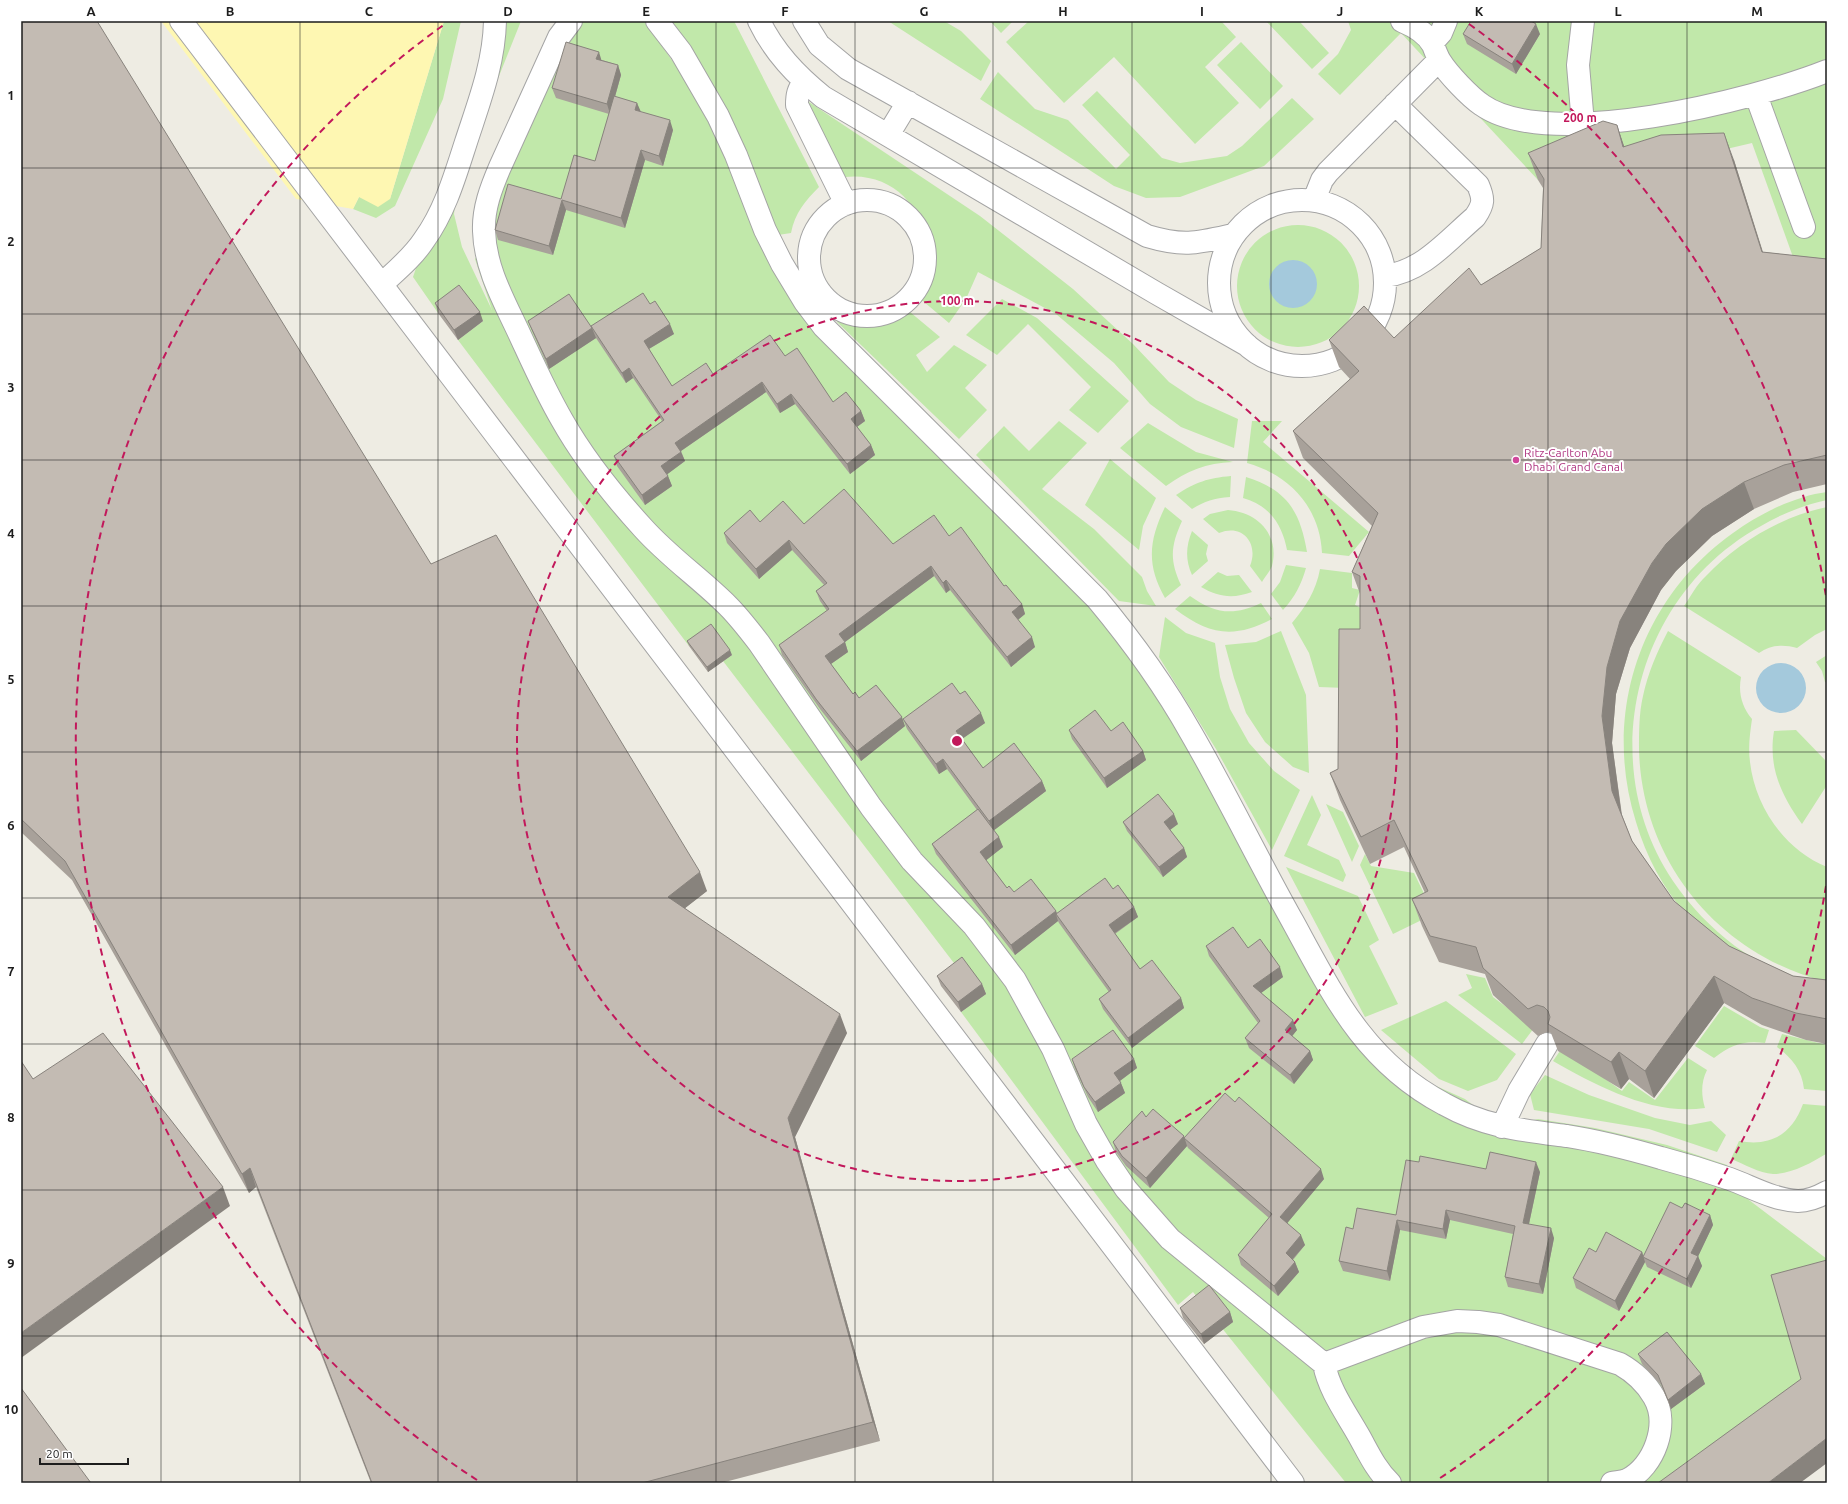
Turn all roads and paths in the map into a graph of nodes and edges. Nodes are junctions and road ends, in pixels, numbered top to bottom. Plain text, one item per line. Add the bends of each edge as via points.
1 (181, 21) edge
2 (495, 21) edge
3 (571, 21) edge
4 (657, 21) edge
5 (759, 21) edge
6 (804, 21) edge
7 (1402, 21) edge
8 (1446, 21) edge
9 (1583, 21) edge
10 (1436, 52) junction
11 (1827, 71) edge
12 (804, 82) junction
13 (1756, 95) junction
14 (908, 102) junction
15 (1395, 104) junction
16 (1583, 124) junction
17 (888, 135) junction
18 (1314, 200) junction
19 (846, 204) junction
20 (1804, 227) dead end
21 (1233, 235) junction
22 (1385, 276) junction
23 (382, 284) junction
24 (812, 297) junction
25 (1247, 345) junction
26 (1547, 1044) edge
27 (1502, 1127) junction
28 (1827, 1192) edge
29 (1324, 1364) junction
30 (1293, 1483) edge
31 (1390, 1483) edge
32 (1612, 1483) edge

1 - 23 lane
2 - 23 lane via 486,83 450,190 424,240 413,255
3 - 29 lane via 558,37 491,189 484,231 486,249 497,286 562,421 613,494 644,530 744,623 871,807 912,861 974,926 995,952 1035,1014 1086,1124 1107,1161 1139,1204 1170,1239
4 - 24 lane via 681,52 718,116 744,173 765,230 782,264
5 - 12 lane via 773,47
6 - 14 lane via 819,45 833,58
7 - 10 lane via 1416,28
8 - 10 lane
9 - 16 lane via 1578,65
10 - 15 lane
10 - 16 lane via 1452,77 1481,105 1503,116 1534,123
11 - 13 lane
12 - 17 lane
12 - 19 lane via 799,89 797,105
13 - 16 lane via 1678,112
13 - 20 lane
14 - 17 lane
14 - 21 lane via 1147,236 1194,244
15 - 18 lane via 1328,172
15 - 22 lane via 1478,185 1483,196 1482,208 1475,217 1419,265
17 - 25 lane
18 - 21 lane via 1295,199 1260,210 1245,221
18 - 22 lane via 1332,205 1362,225 1374,240 1382,257
19 - 24 lane via 831,212 819,225 811,241 809,258
19 - 24 lane via 865,200 883,202 900,210 913,223 923,239 923,276 915,292 902,306 885,314 867,317 848,314
21 - 25 lane via 1222,257 1218,281 1221,305 1231,327
22 - 25 lane via 1382,308 1375,324 1366,337 1340,357 1325,364 1291,366 1260,356
23 - 30 lane
24 - 27 lane via 824,328 1097,599 1135,645 1191,732 1335,998 1370,1047 1417,1088 1472,1118
26 - 27 lane
27 - 28 lane via 1598,1142 1644,1153 1698,1168 1780,1198 1799,1201 1812,1199
29 - 31 lane via 1336,1396 1376,1468
29 - 32 lane via 1423,1326 1457,1321 1500,1325 1620,1364 1635,1372 1655,1398 1660,1430 1653,1452 1639,1471 1626,1480

